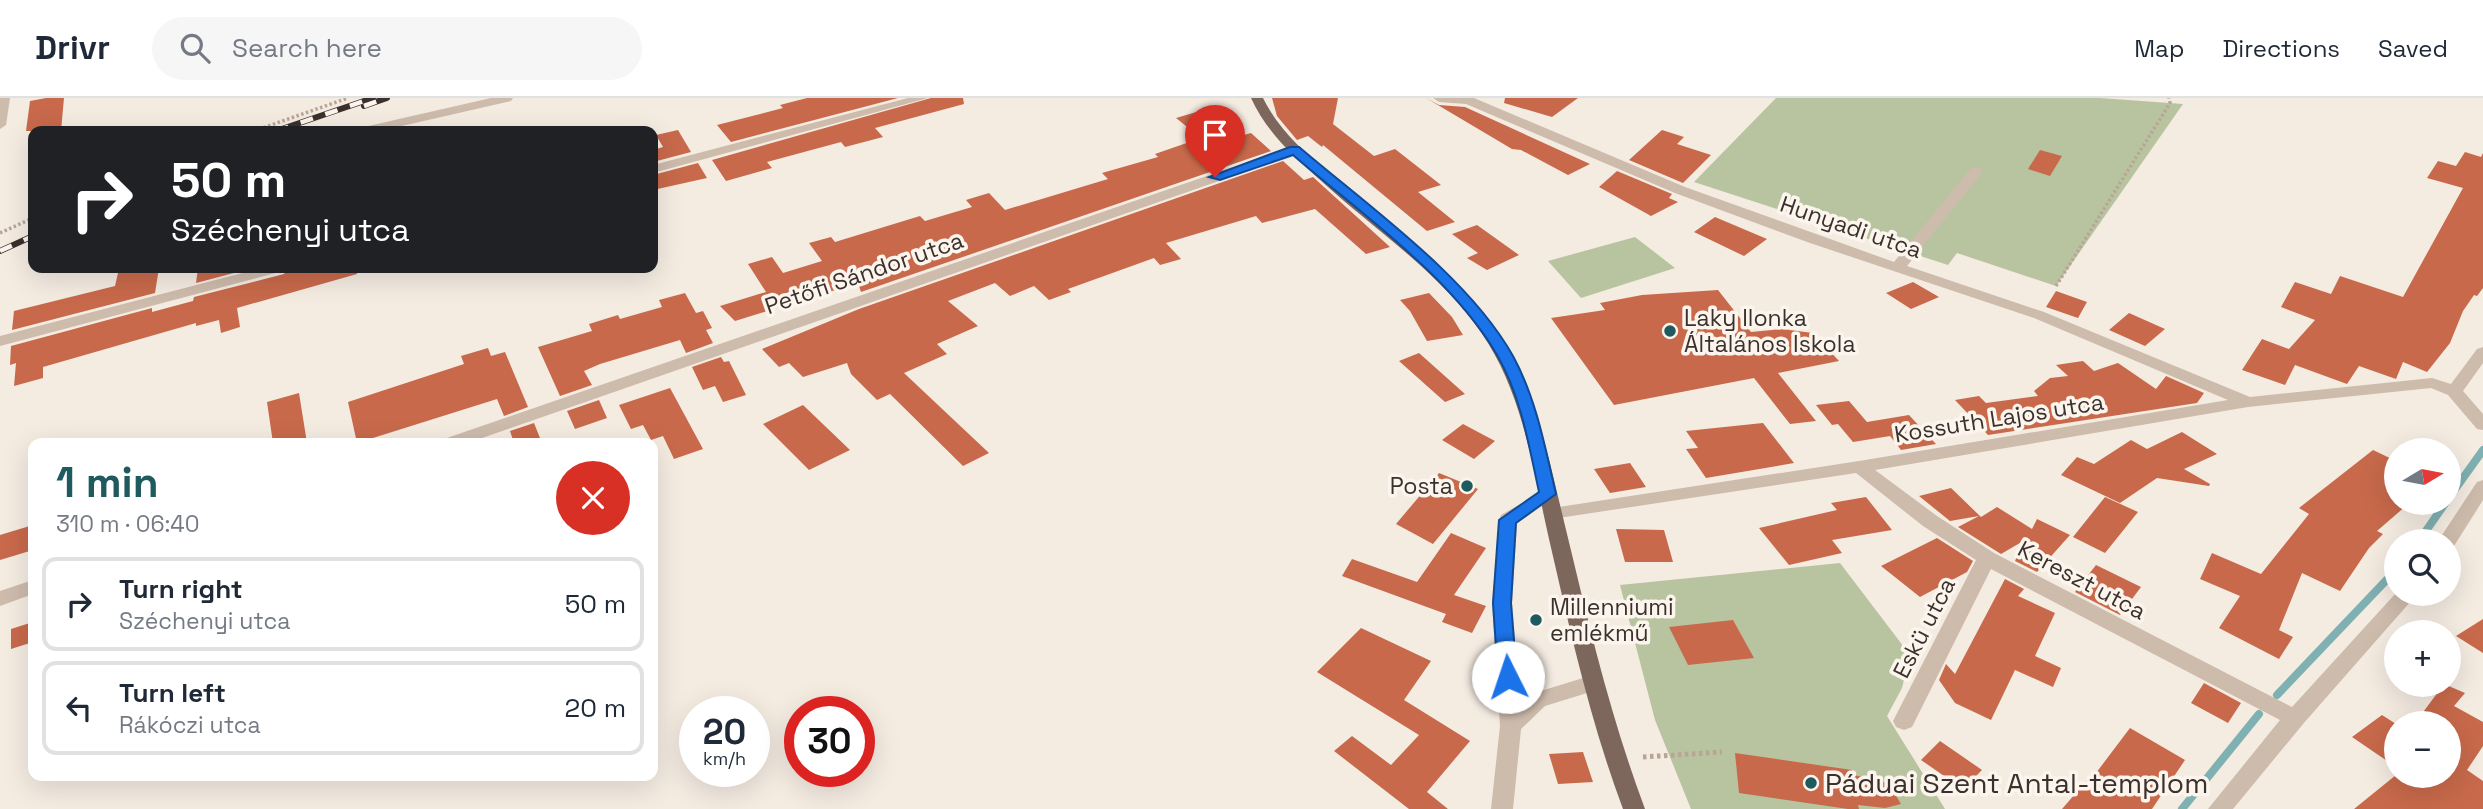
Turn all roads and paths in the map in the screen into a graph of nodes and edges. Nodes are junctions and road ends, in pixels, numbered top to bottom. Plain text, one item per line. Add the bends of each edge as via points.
1 (4, 98) edge
2 (348, 98) edge
3 (507, 98) edge
4 (922, 98) edge
5 (1257, 98) edge
6 (1439, 98) edge
7 (2169, 98) edge
8 (0, 125) edge
9 (268, 126) edge
10 (386, 126) edge
11 (1294, 150) junction
12 (658, 168) edge
13 (1976, 171) dead end
14 (28, 220) edge
15 (0, 233) edge
16 (1897, 268) junction
17 (259, 273) edge
18 (2056, 286) dead end
19 (0, 341) edge
20 (2483, 352) edge
21 (2454, 391) junction
22 (2248, 402) junction
23 (2483, 425) edge
24 (464, 438) edge
25 (1859, 467) junction
26 (2483, 486) edge
27 (1550, 503) junction
28 (2455, 529) edge
29 (1987, 558) junction
30 (28, 589) edge
31 (0, 599) edge
32 (2396, 606) edge
33 (1593, 683) junction
34 (2295, 718) junction
35 (1905, 720) dead end
36 (1511, 726) junction
37 (1722, 752) dead end
38 (1643, 757) dead end
39 (1502, 809) edge
40 (1634, 809) edge
41 (2219, 809) edge

1 - 8 street
2 - 9 path
3 - 10 street
4 - 12 street
5 - 11 main road via 1262,114
6 - 16 street, Hunyadi utca via 1468,100 1680,190
7 - 18 path
11 - 24 street, Petőfi Sándor utca
11 - 27 main road via 1470,304 1506,356 1517,383
13 - 16 street
14 - 15 path
16 - 22 street, Hunyadi utca via 2039,316
17 - 19 street
20 - 21 street
21 - 22 street, Kossuth Lajos utca via 2432,383
21 - 23 street
22 - 25 street, Kossuth Lajos utca
25 - 27 street, Kossuth Lajos utca
25 - 29 street, Kereszt utca
26 - 28 street
27 - 33 main road
27 - 36 street via 1507,520 1502,603
29 - 34 street, Kereszt utca
29 - 35 street, Eskü utca
30 - 31 street
32 - 34 street
33 - 36 street via 1538,700
33 - 40 main road
34 - 41 street
36 - 39 street
37 - 38 path

